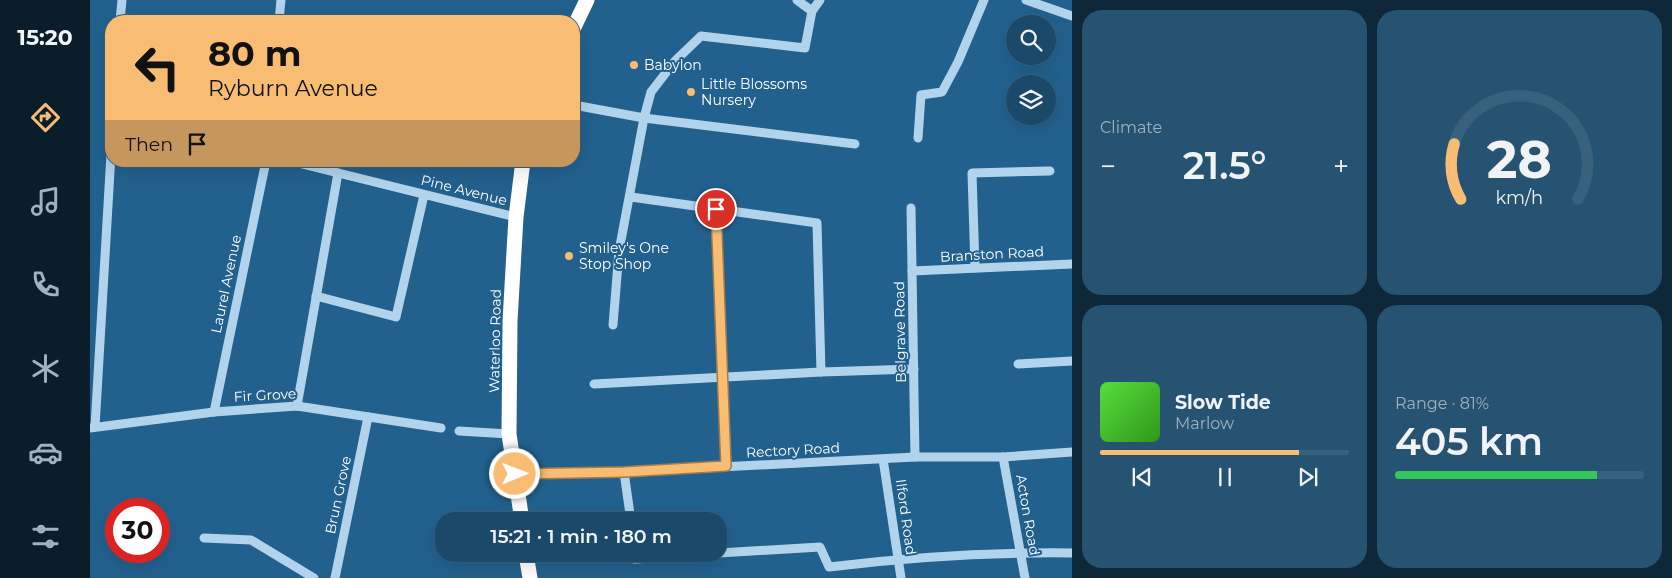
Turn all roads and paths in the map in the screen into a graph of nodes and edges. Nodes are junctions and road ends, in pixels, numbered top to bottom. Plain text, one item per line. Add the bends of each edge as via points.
1 (122, 0) edge
2 (281, 0) edge
3 (587, 0) edge
4 (797, 0) edge
5 (820, 0) edge
6 (984, 0) edge
7 (1026, 0) edge
8 (812, 11) junction
9 (121, 15) edge
10 (280, 15) edge
11 (580, 15) edge
12 (1072, 16) edge
13 (580, 106) edge
14 (644, 118) junction
15 (918, 138) dead end
16 (855, 144) dead end
17 (110, 167) edge
18 (265, 167) edge
19 (314, 167) edge
20 (521, 167) edge
21 (1050, 171) dead end
22 (338, 173) junction
23 (424, 195) junction
24 (631, 197) junction
25 (912, 208) dead end
26 (716, 209) junction
27 (516, 216) junction
28 (1072, 264) edge
29 (975, 268) junction
30 (912, 271) junction
31 (316, 296) junction
32 (614, 326) dead end
33 (1072, 361) edge
34 (94, 362) edge
35 (1018, 364) dead end
36 (914, 369) junction
37 (821, 372) junction
38 (723, 378) junction
39 (594, 384) dead end
40 (297, 406) junction
41 (214, 412) junction
42 (368, 417) junction
43 (92, 427) edge
44 (441, 428) dead end
45 (459, 431) dead end
46 (509, 434) junction
47 (1072, 452) edge
48 (1003, 456) junction
49 (915, 457) junction
50 (883, 459) junction
51 (726, 466) junction
52 (624, 472) junction
53 (515, 474) junction
54 (521, 512) edge
55 (629, 512) edge
56 (204, 538) dead end
57 (1020, 552) junction
58 (727, 553) edge
59 (1072, 553) edge
60 (898, 558) junction
61 (527, 562) edge
62 (314, 578) edge
63 (335, 578) edge
64 (530, 578) edge
65 (901, 578) edge
66 (1025, 578) edge

1 - 9 street
2 - 10 street
3 - 11 highway
4 - 8 street
5 - 8 street
6 - 15 street via 942,92 921,95
7 - 12 street
8 - 14 street via 805,48 701,36 675,61 651,92
13 - 14 street
14 - 16 street
14 - 24 street
17 - 34 street
18 - 41 street, Laurel Avenue
19 - 22 street, Pine Avenue
20 - 27 highway, Waterloo Road
21 - 29 street via 972,173
22 - 23 street, Pine Avenue
22 - 31 street
23 - 27 street, Pine Avenue
23 - 31 street via 396,317
24 - 26 street
24 - 32 street via 619,251
25 - 30 street, Belgrave Road
26 - 37 street via 817,222
26 - 38 street
27 - 46 highway, Waterloo Road via 510,321
28 - 29 street, Branston Road
29 - 30 street, Branston Road
30 - 36 street, Belgrave Road
31 - 40 street
33 - 35 street
34 - 43 street
36 - 37 street
36 - 49 street, Belgrave Road
37 - 38 street
38 - 39 street
38 - 51 street
40 - 41 street, Fir Grove
40 - 42 street, Fir Grove
41 - 43 street, Fir Grove
42 - 44 street, Fir Grove
42 - 63 street, Brun Grove
45 - 46 street
46 - 53 highway, Waterloo Road
47 - 48 street, Rectory Road
48 - 49 street, Rectory Road
48 - 57 street, Acton Road
49 - 50 street, Rectory Road
50 - 51 street, Rectory Road
50 - 60 street, Ilford Road
51 - 52 street, Rectory Road
52 - 53 street, Rectory Road
52 - 55 street
53 - 54 highway, Waterloo Road
56 - 62 street via 251,540
57 - 59 street
57 - 60 street
57 - 66 street, Acton Road
58 - 60 street via 820,547 829,567
60 - 65 street, Ilford Road
61 - 64 highway

